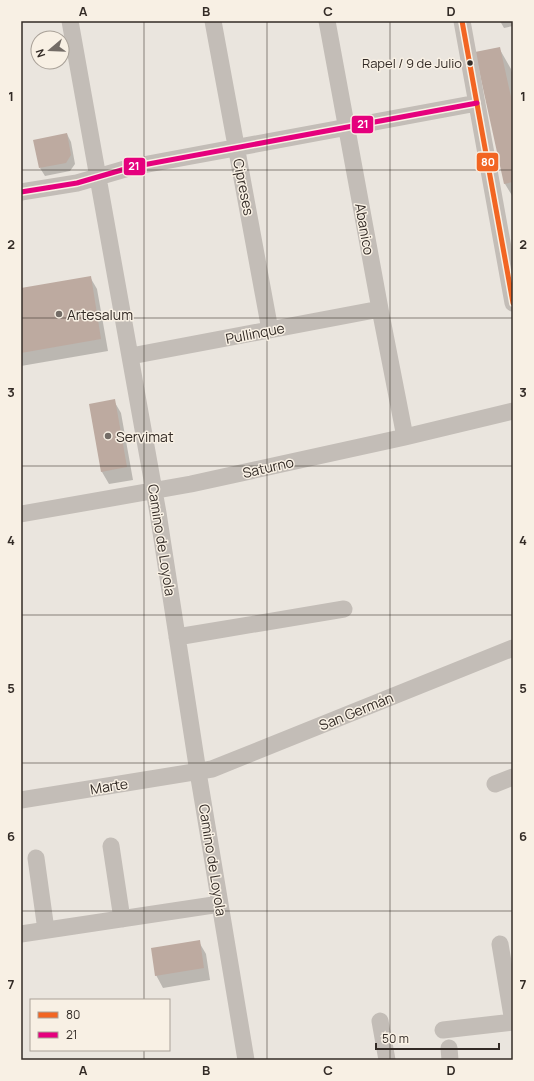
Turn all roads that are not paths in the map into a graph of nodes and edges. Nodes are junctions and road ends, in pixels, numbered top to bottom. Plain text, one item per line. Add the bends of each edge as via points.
1 (70, 21) edge
2 (213, 21) edge
3 (327, 21) edge
4 (462, 21) edge
5 (477, 103) junction
6 (346, 127) junction
7 (236, 147) junction
8 (98, 176) junction
9 (21, 192) edge
10 (513, 303) edge
11 (380, 309) junction
12 (270, 330) junction
13 (130, 356) junction
14 (513, 411) edge
15 (404, 437) junction
16 (154, 491) junction
17 (21, 514) edge
18 (344, 609) dead end
19 (177, 637) junction
20 (513, 648) edge
21 (198, 772) junction
22 (513, 777) edge
23 (495, 784) dead end
24 (21, 800) edge
25 (111, 846) dead end
26 (36, 858) dead end
27 (220, 904) junction
28 (122, 919) junction
29 (46, 930) junction
30 (21, 934) edge
31 (500, 944) dead end
32 (380, 1021) dead end
33 (513, 1022) edge
34 (443, 1030) dead end
35 (246, 1060) edge
36 (387, 1060) edge

1 - 8 street, Camino de Loyola
2 - 7 street, Cipreses
3 - 6 street, Abanico
4 - 5 street
5 - 6 street
5 - 10 street
6 - 7 street
6 - 11 street, Abanico
7 - 8 street
7 - 12 street, Cipreses
8 - 9 street
8 - 13 street, Camino de Loyola
11 - 12 street, Pullinque
11 - 15 street, Abanico
12 - 13 street, Pullinque
13 - 16 street, Camino de Loyola
14 - 15 street, Saturno
15 - 16 street, Saturno
16 - 17 street, Saturno
16 - 19 street, Camino de Loyola
18 - 19 street
19 - 21 street, Camino de Loyola
20 - 21 street, San Germán via 222,765
21 - 24 street, Marte
21 - 27 street, Camino de Loyola
22 - 23 street
25 - 28 street
26 - 29 street
27 - 28 street
27 - 35 street, Camino de Loyola
28 - 29 street
29 - 30 street
31 - 33 street
32 - 36 street
33 - 34 street

